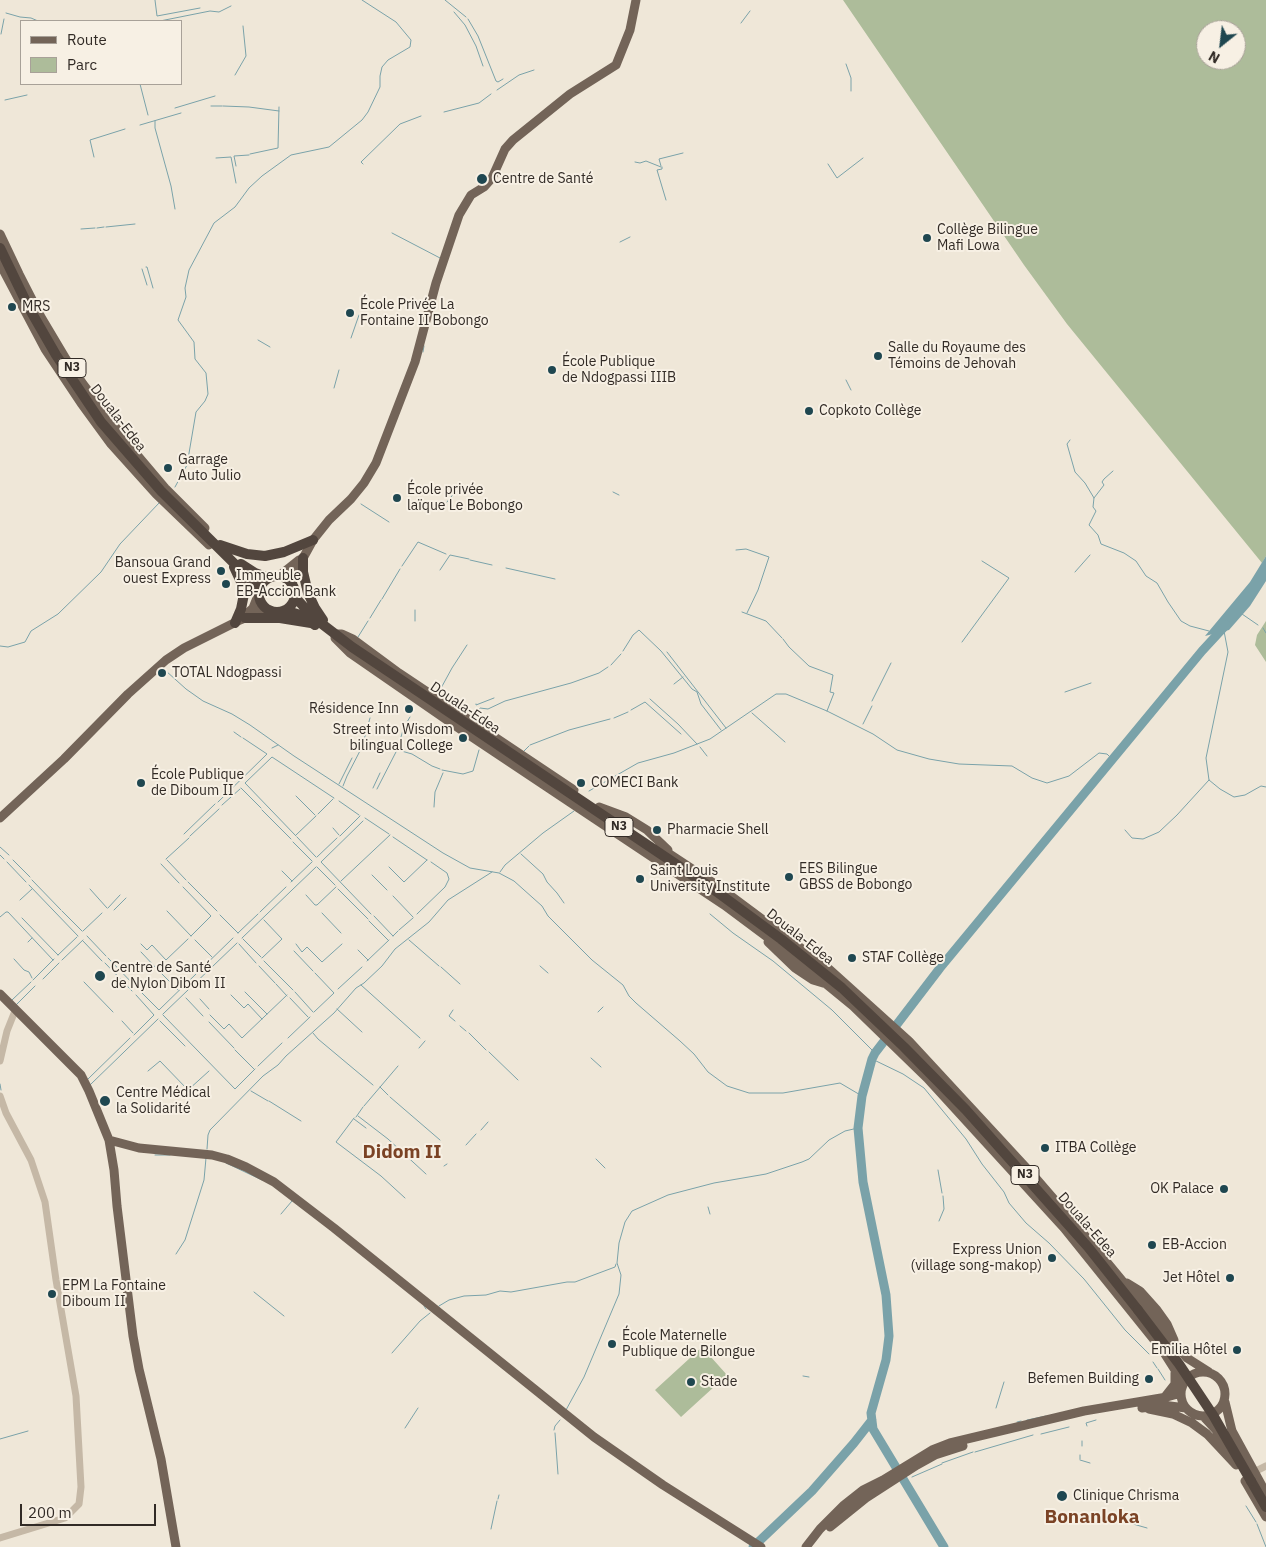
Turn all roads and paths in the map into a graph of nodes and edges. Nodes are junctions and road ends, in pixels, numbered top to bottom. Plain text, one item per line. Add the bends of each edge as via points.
1 (636, 0) edge
2 (0, 234) edge
3 (0, 248) edge
4 (0, 264) edge
5 (208, 536) junction
6 (313, 540) junction
7 (220, 545) junction
8 (304, 556) junction
9 (231, 561) junction
10 (274, 577) junction
11 (292, 584) junction
12 (260, 591) junction
13 (295, 597) junction
14 (270, 610) junction
15 (285, 610) junction
16 (240, 620) junction
17 (313, 623) junction
18 (334, 634) junction
19 (0, 818) edge
20 (0, 994) edge
21 (15, 1010) junction
22 (877, 1020) junction
23 (904, 1046) junction
24 (0, 1061) edge
25 (0, 1096) edge
26 (109, 1140) junction
27 (1174, 1368) junction
28 (1209, 1372) junction
29 (1181, 1392) junction
30 (1164, 1398) junction
31 (1224, 1402) junction
32 (1141, 1408) junction
33 (1186, 1408) junction
34 (1203, 1416) junction
35 (1236, 1465) junction
36 (910, 1466) junction
37 (1266, 1466) edge
38 (1253, 1476) junction
39 (884, 1483) junction
40 (1266, 1494) edge
41 (1266, 1507) edge
42 (1266, 1517) edge
43 (0, 1538) edge
44 (176, 1547) edge
45 (761, 1547) edge
46 (806, 1547) edge
47 (812, 1547) edge

1 - 6 main road via 630,30 616,65 570,94 512,140 492,178 471,195 459,215 436,283 415,362 376,463 360,489
2 - 7 main road, N3 via 32,300 79,378 132,449
3 - 5 highway, Douala-Edea / N3 via 29,308 81,394 147,476
4 - 9 main road, N3 via 30,323 111,444 189,527
5 - 7 highway, Douala-Edea / N3
5 - 9 highway, Douala-Edea / N3
6 - 7 highway via 265,556
6 - 8 main road
7 - 10 highway, Douala-Edea / N3 via 255,573
8 - 10 main road
8 - 11 main road
8 - 18 highway via 304,578 310,599
9 - 12 highway, Douala-Edea / N3
9 - 16 highway via 244,594
10 - 11 highway, N3 via 285,578
10 - 12 highway via 264,582
11 - 13 highway, N3
12 - 14 highway, N3 via 261,601
12 - 16 main road via 253,608
13 - 15 highway
13 - 18 highway, Douala-Edea / N3
14 - 15 highway, N3
14 - 16 main road
15 - 17 highway, Douala-Edea / N3
16 - 17 highway via 280,618
16 - 19 main road via 166,660
17 - 18 highway, Douala-Edea / N3
18 - 22 highway, Douala-Edea / N3 via 713,889 816,967
18 - 22 main road via 350,653 696,885
18 - 22 main road via 353,639 720,888 849,985
20 - 21 main road
21 - 24 street
21 - 26 main road via 81,1075
22 - 23 highway, Douala-Edea / N3
23 - 27 main road via 1064,1228
23 - 28 main road via 1033,1175 1187,1358
23 - 38 highway, Douala-Edea / N3, bridge via 1095,1254 1179,1364
25 - 43 street via 31,1160 45,1202 76,1396 81,1488 79,1504 64,1518
26 - 44 main road via 133,1336 161,1459
26 - 45 main road via 139,1148 209,1154 246,1167 274,1182 594,1437 662,1485
27 - 29 main road via 1180,1379
27 - 30 main road via 1174,1384
28 - 29 main road via 1191,1375
28 - 31 main road via 1223,1383 1226,1392
29 - 30 main road
29 - 33 main road
30 - 36 main road via 1084,1411 950,1443 932,1450
31 - 34 main road via 1216,1412
31 - 38 main road via 1232,1431
32 - 33 main road via 1162,1405
32 - 35 main road via 1173,1414 1192,1423
32 - 36 main road via 1083,1417 962,1446
33 - 34 main road
34 - 35 main road via 1216,1430
35 - 42 main road
36 - 39 main road
37 - 38 street
38 - 40 main road
38 - 41 highway, N3
39 - 46 main road via 863,1490 844,1505
39 - 47 main road via 834,1523

